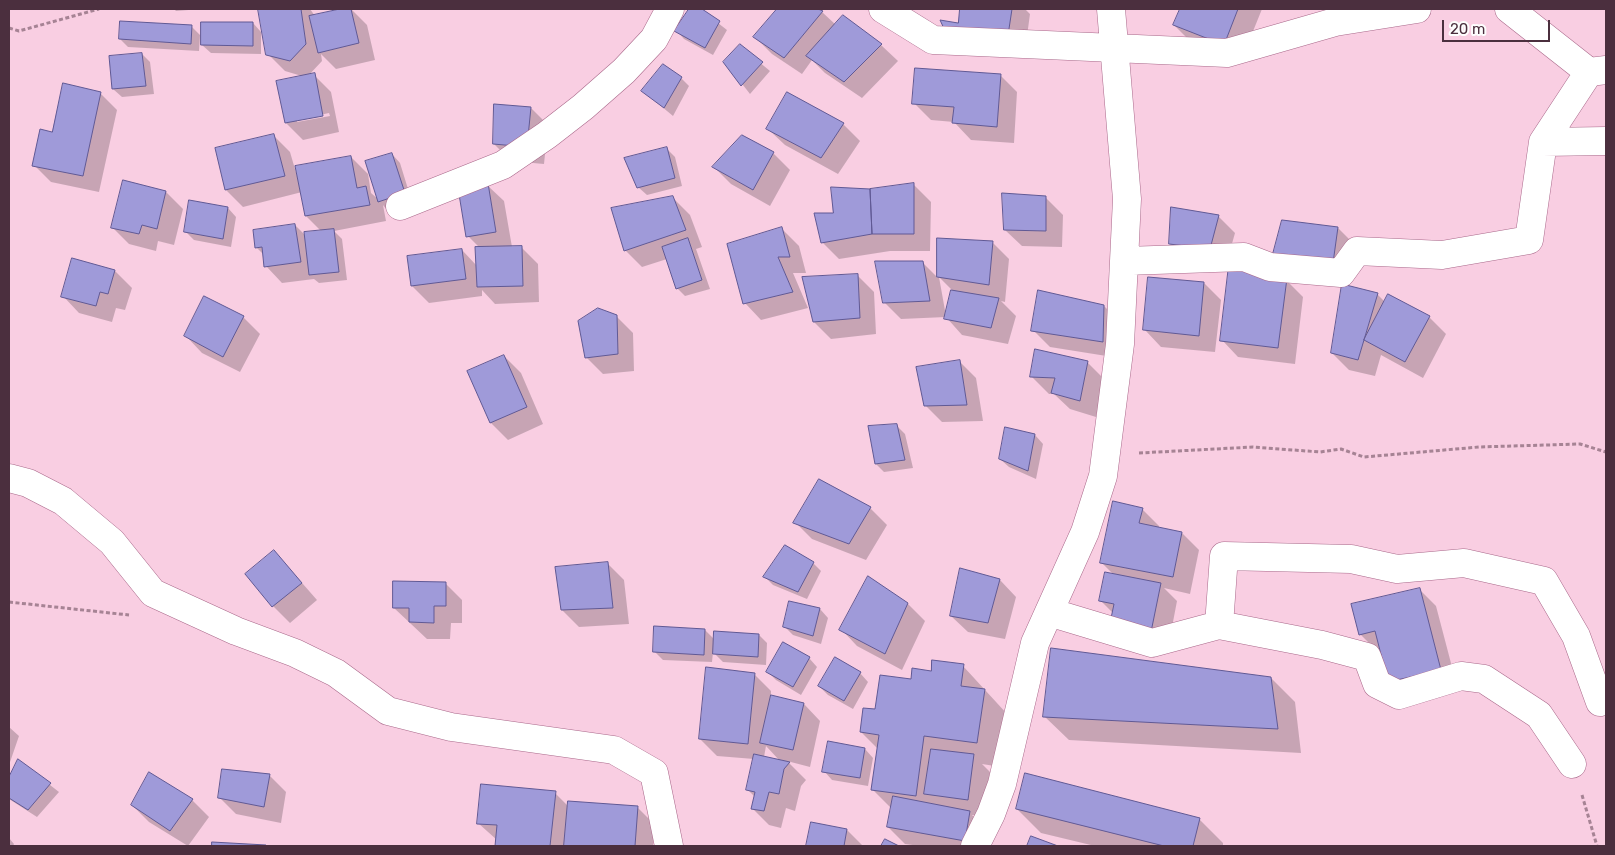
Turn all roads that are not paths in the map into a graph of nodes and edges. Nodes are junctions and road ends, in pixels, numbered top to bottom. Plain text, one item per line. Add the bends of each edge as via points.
1 (670, 9) edge
2 (883, 9) edge
3 (1111, 9) edge
4 (1416, 9) edge
5 (1509, 9) edge
6 (1116, 49) junction
7 (1598, 71) edge
8 (1606, 141) edge
9 (1543, 142) junction
10 (400, 206) dead end
11 (1125, 261) junction
12 (9, 478) edge
13 (1048, 612) junction
14 (1219, 626) junction
15 (1600, 702) dead end
16 (1572, 764) dead end
17 (669, 846) edge
18 (975, 846) edge

1 - 10 street via 654,39 624,71 547,135 503,165
2 - 6 street via 933,40
3 - 6 street
4 - 6 street via 1335,22 1227,53
5 - 7 street
6 - 11 street via 1127,199
7 - 9 street
8 - 9 street
9 - 11 street via 1529,240 1442,255 1357,251 1341,273 1270,267 1244,257
11 - 13 street via 1120,344 1103,476 1092,513
12 - 17 street via 28,482 63,501 112,542 153,592 336,672 388,711 451,727 614,750 654,773
13 - 14 street via 1152,643
13 - 18 street via 1035,643 1002,784 992,814
14 - 15 street via 1224,556 1352,559 1397,570 1464,563 1544,581 1576,636
14 - 16 street via 1322,645 1367,657 1377,684 1399,695 1460,676 1484,679 1539,715

